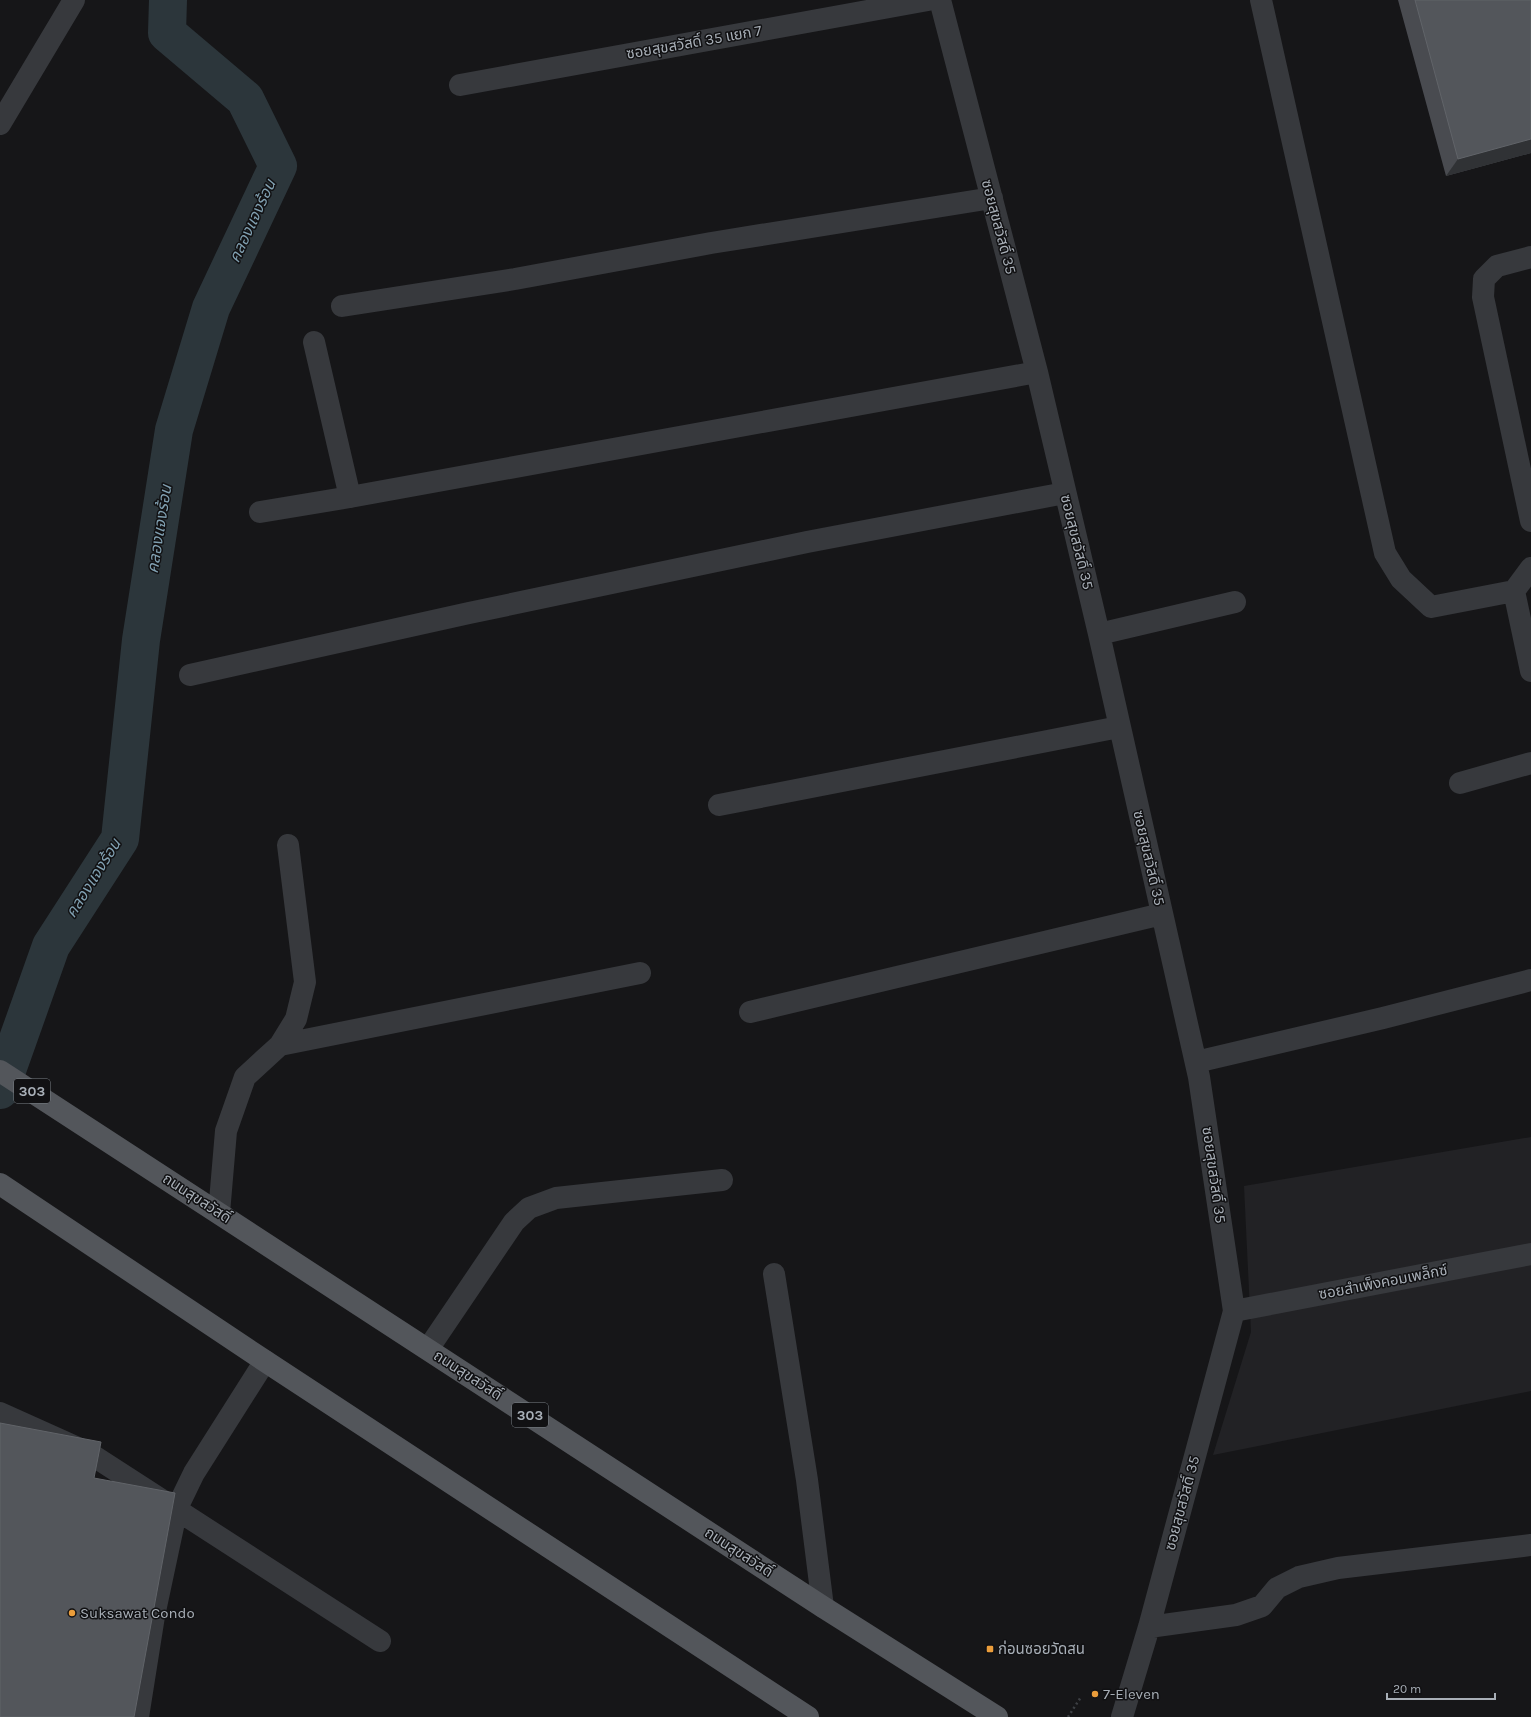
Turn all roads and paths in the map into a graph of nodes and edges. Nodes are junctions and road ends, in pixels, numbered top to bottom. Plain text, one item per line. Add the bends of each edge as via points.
1 (74, 0) edge
2 (928, 0) edge
3 (940, 0) edge
4 (1261, 0) edge
5 (460, 85) dead end
6 (0, 124) edge
7 (992, 198) junction
8 (1531, 257) edge
9 (342, 306) dead end
10 (314, 342) dead end
11 (1037, 372) junction
12 (1528, 487) edge
13 (1065, 493) junction
14 (350, 497) junction
15 (260, 512) dead end
16 (1531, 521) edge
17 (1531, 568) edge
18 (1514, 591) junction
19 (1235, 602) dead end
20 (1524, 611) edge
21 (1099, 634) junction
22 (1531, 671) edge
23 (190, 675) dead end
24 (1119, 727) junction
25 (1531, 763) edge
26 (1460, 783) dead end
27 (719, 805) dead end
28 (288, 845) dead end
29 (1162, 914) junction
30 (640, 973) dead end
31 (1531, 980) edge
32 (750, 1012) dead end
33 (280, 1045) junction
34 (1196, 1062) junction
35 (0, 1071) edge
36 (722, 1180) dead end
37 (0, 1184) edge
38 (219, 1213) junction
39 (1531, 1254) edge
40 (774, 1274) dead end
41 (1234, 1311) junction
42 (428, 1349) junction
43 (265, 1361) junction
44 (0, 1413) edge
45 (177, 1508) junction
46 (1531, 1545) edge
47 (823, 1608) junction
48 (1149, 1627) junction
49 (380, 1641) dead end
50 (1081, 1697) dead end
51 (138, 1717) edge
52 (808, 1717) edge
53 (997, 1717) edge
54 (1068, 1717) edge
55 (1122, 1717) edge

1 - 6 street
2 - 5 street, ซอยสุขสวัสดิ์ 35 แยก 7
3 - 7 street, ซอยสุขสวัสดิ์ 35
4 - 18 street via 1385,553 1401,579 1431,606
7 - 9 street via 726,241 515,280
7 - 11 street, ซอยสุขสวัสดิ์ 35
8 - 12 street via 1498,266 1484,279 1483,298
10 - 14 street
11 - 13 street, ซอยสุขสวัสดิ์ 35
11 - 14 street
12 - 16 street
13 - 21 street, ซอยสุขสวัสดิ์ 35
13 - 23 street via 807,542
14 - 15 street
17 - 18 street
18 - 20 street
19 - 21 street
20 - 22 street
21 - 24 street, ซอยสุขสวัสดิ์ 35
24 - 27 street
24 - 29 street, ซอยสุขสวัสดิ์ 35
25 - 26 street
28 - 33 street via 304,982 296,1019
29 - 32 street
29 - 34 street, ซอยสุขสวัสดิ์ 35
30 - 33 street
31 - 34 street
33 - 38 street via 245,1077 226,1131
34 - 41 street, ซอยสุขสวัสดิ์ 35
35 - 38 main road, ถนนสุขสวัสดิ์ / 303
36 - 42 street via 556,1198 529,1208 514,1222
37 - 43 main road
38 - 42 main road, ถนนสุขสวัสดิ์ / 303
39 - 41 street, ซอยสำเพ็งคอมเพล็กซ์
40 - 47 street via 807,1480
41 - 48 street, ซอยสุขสวัสดิ์ 35
42 - 47 main road, ถนนสุขสวัสดิ์ / 303
43 - 45 street via 194,1473
43 - 52 main road
44 - 45 street via 89,1453
45 - 49 street
45 - 51 street via 154,1616
46 - 48 street via 1338,1568 1299,1577 1277,1588 1262,1606 1236,1615
47 - 53 main road, ถนนสุขสวัสดิ์ / 303
48 - 55 street, ซอยสุขสวัสดิ์ 35
50 - 54 path

